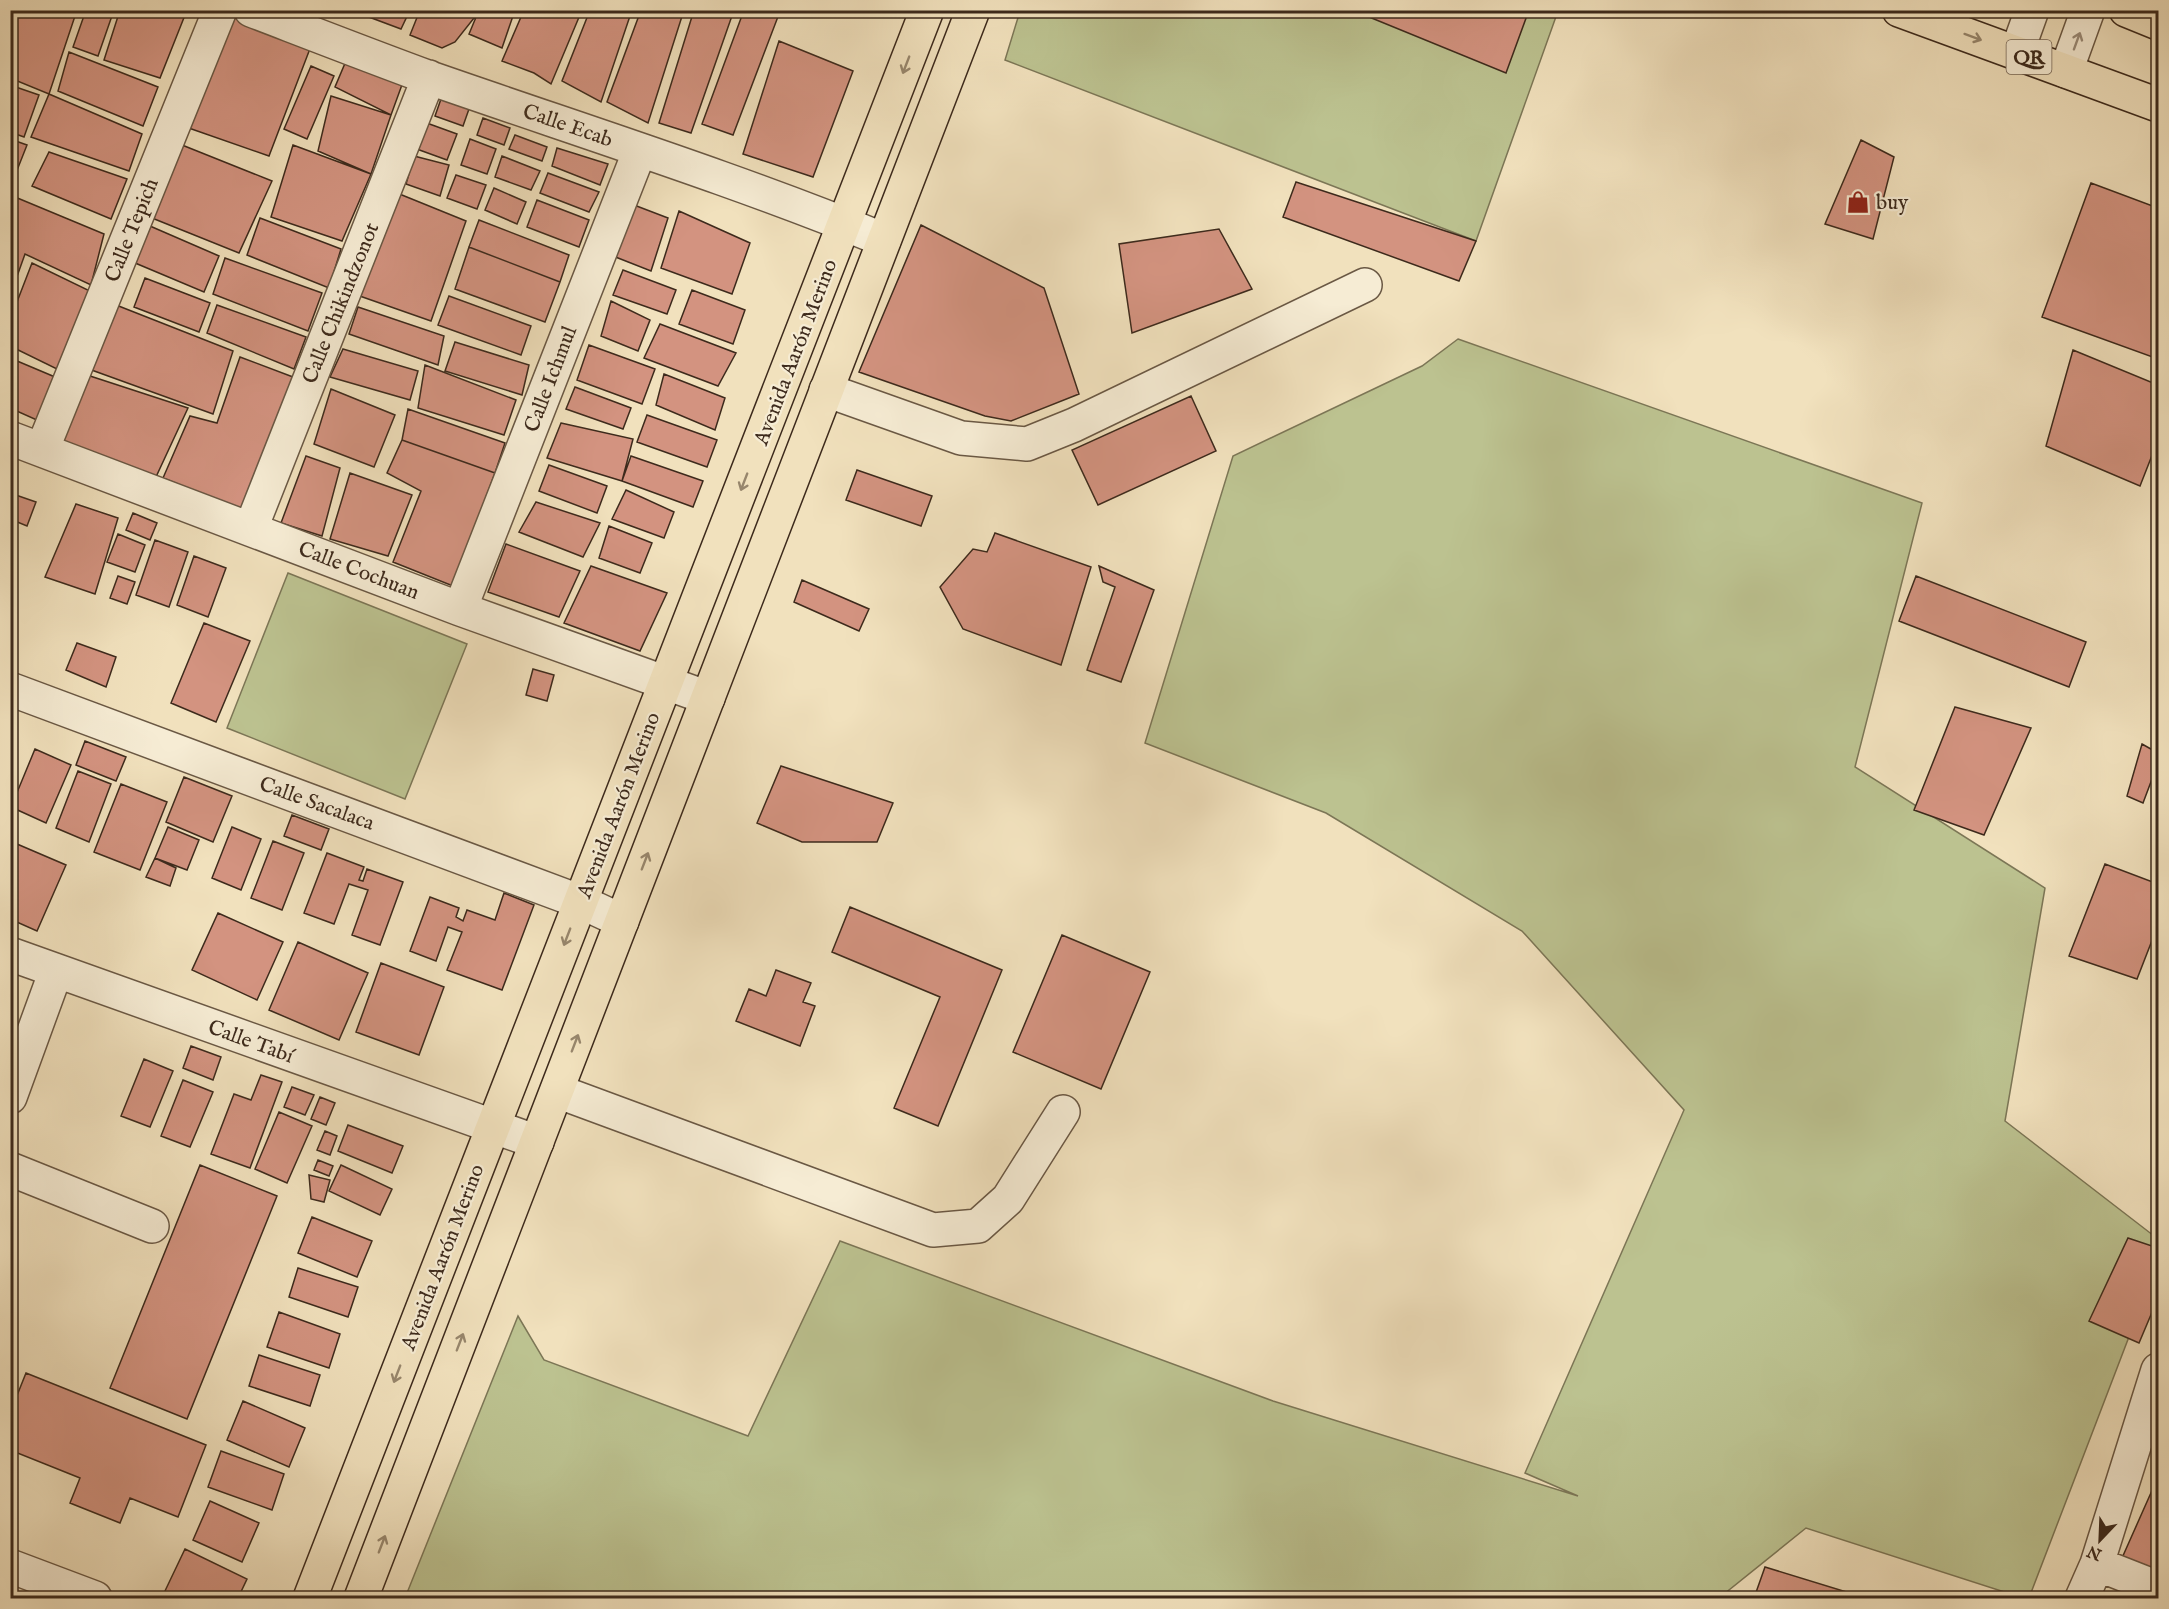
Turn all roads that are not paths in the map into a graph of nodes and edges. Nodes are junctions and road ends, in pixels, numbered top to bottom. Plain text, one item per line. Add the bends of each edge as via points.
1 (220, 10) edge
2 (251, 10) edge
3 (927, 10) edge
4 (973, 10) edge
5 (1899, 10) edge
6 (2032, 10) edge
7 (2088, 10) edge
8 (2126, 10) edge
9 (2158, 23) edge
10 (2017, 52) junction
11 (2066, 71) junction
12 (429, 77) junction
13 (2158, 105) edge
14 (640, 150) junction
15 (844, 224) junction
16 (884, 240) junction
17 (1365, 285) dead end
18 (826, 390) junction
19 (10, 438) edge
20 (42, 450) junction
21 (251, 528) junction
22 (460, 609) junction
23 (666, 681) junction
24 (10, 689) edge
25 (708, 698) junction
26 (581, 902) junction
27 (622, 921) junction
28 (10, 954) edge
29 (56, 971) junction
30 (556, 1091) junction
31 (10, 1096) edge
32 (1063, 1112) dead end
33 (493, 1127) junction
34 (537, 1142) junction
35 (10, 1169) edge
36 (152, 1226) dead end
37 (2158, 1374) edge
38 (2097, 1564) junction
39 (10, 1566) edge
40 (2158, 1588) edge
41 (95, 1599) edge
42 (310, 1599) edge
43 (361, 1599) edge
44 (2082, 1599) edge

1 - 20 street, Calle Tepich
2 - 12 street, Calle Ecab
3 -> 15 main road, Avenida Aarón Merino
4 - 16 main road, Avenida Aarón Merino
5 -> 10 main road, QR
6 - 10 street
11 -> 7 street
8 - 9 main road
10 - 11 main road, QR
11 - 13 main road, QR
12 - 14 street, Calle Ecab
12 - 21 street, Calle Chikindzonot
14 - 15 street, Calle Ecab
14 - 22 street, Calle Ichmul
15 - 16 street, Calle Ecab
15 -> 23 main road, Avenida Aarón Merino
16 - 18 main road, Avenida Aarón Merino
17 - 18 street via 1027,444 961,438
18 - 25 main road, Avenida Aarón Merino
19 - 20 street, Calle Cochuan
20 - 21 street, Calle Cochuan
21 - 22 street, Calle Cochuan
22 - 23 street, Calle Cochuan
23 - 25 street, Calle Cochuan
23 - 26 main road, Avenida Aarón Merino
24 - 26 street, Calle Sacalaca
27 -> 25 main road, Avenida Aarón Merino
26 - 27 street, Calle Sacalaca
26 -> 33 main road, Avenida Aarón Merino
30 -> 27 main road, Avenida Aarón Merino
28 - 29 street, Calle Tabí
29 - 31 street
29 - 33 street, Calle Tabí
30 - 32 street via 933,1230 978,1226 1008,1199
30 - 34 main road, Avenida Aarón Merino
33 - 34 street, Calle Tabí
33 -> 42 main road, Avenida Aarón Merino
43 -> 34 main road, Avenida Aarón Merino
35 - 36 street
37 - 38 street
38 - 40 street
38 - 44 street
39 - 41 street

